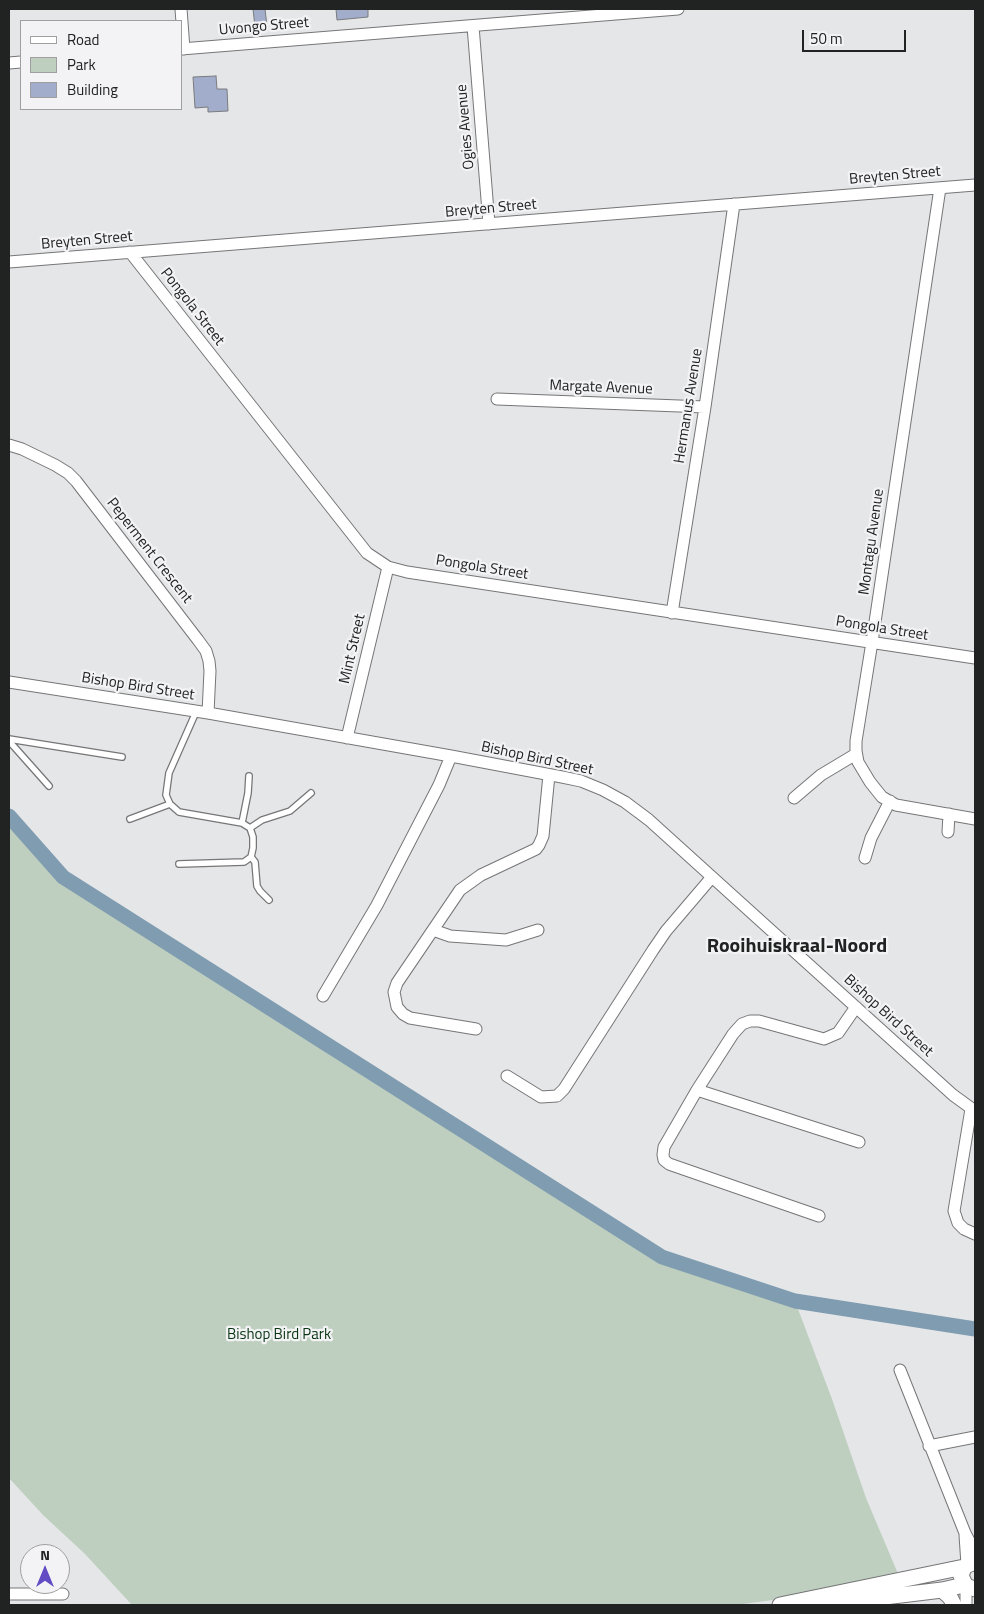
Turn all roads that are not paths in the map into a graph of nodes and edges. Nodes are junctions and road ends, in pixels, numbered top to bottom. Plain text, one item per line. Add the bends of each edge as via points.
1 (678, 9) edge
2 (473, 26) junction
3 (182, 29) edge
4 (183, 49) edge
5 (975, 185) edge
6 (940, 188) junction
7 (734, 204) junction
8 (489, 224) junction
9 (130, 252) junction
10 (9, 262) edge
11 (497, 399) dead end
12 (705, 407) junction
13 (9, 445) edge
14 (388, 567) junction
15 (672, 613) junction
16 (872, 642) junction
17 (975, 658) edge
18 (9, 682) edge
19 (196, 712) junction
20 (208, 714) junction
21 (347, 738) junction
22 (9, 740) edge
23 (856, 754) junction
24 (451, 756) junction
25 (122, 757) dead end
26 (549, 774) junction
27 (249, 776) dead end
28 (50, 786) dead end
29 (311, 793) dead end
30 (794, 798) dead end
31 (890, 801) junction
32 (170, 804) junction
33 (949, 814) junction
34 (130, 819) dead end
35 (975, 819) edge
36 (242, 823) junction
37 (250, 828) junction
38 (948, 832) dead end
39 (251, 857) junction
40 (865, 858) dead end
41 (179, 864) dead end
42 (712, 877) junction
43 (269, 900) dead end
44 (433, 930) junction
45 (538, 930) dead end
46 (323, 996) dead end
47 (856, 1007) junction
48 (476, 1029) dead end
49 (507, 1076) dead end
50 (697, 1090) junction
51 (973, 1110) edge
52 (859, 1142) dead end
53 (819, 1216) dead end
54 (975, 1234) edge
55 (900, 1370) dead end
56 (975, 1437) edge
57 (929, 1446) junction
58 (965, 1533) junction
59 (975, 1552) edge
60 (969, 1565) edge
61 (969, 1587) edge
62 (942, 1590) junction
63 (780, 1605) edge
64 (818, 1605) edge
65 (954, 1605) edge
66 (966, 1605) edge

1 - 2 street, Uvongo Street
2 - 4 street, Uvongo Street
2 - 8 street, Ogies Avenue
3 - 4 street
5 - 6 street, Breyten Street
6 - 7 street, Breyten Street
6 - 16 street, Montagu Avenue
7 - 8 street, Breyten Street
7 - 12 street, Hermanus Avenue
8 - 9 street, Breyten Street
9 - 10 street, Breyten Street
9 - 14 street, Pongola Street via 367,553
11 - 12 street, Margate Avenue
12 - 15 street, Hermanus Avenue
13 - 20 street, Peperment Crescent via 55,465 76,481 198,640 209,661
14 - 15 street, Pongola Street
14 - 21 street, Mint Street
15 - 16 street, Pongola Street
16 - 17 street, Pongola Street
16 - 23 street, Montagu Avenue
18 - 19 street, Bishop Bird Street
19 - 20 street, Bishop Bird Street
19 - 32 lane via 168,773 166,795
20 - 21 street, Bishop Bird Street
21 - 24 street, Bishop Bird Street
22 - 25 lane
22 - 28 lane
23 - 30 street via 821,775
23 - 31 street, Montagu Avenue via 870,782 882,797
24 - 26 street, Bishop Bird Street
24 - 46 street via 377,905
26 - 42 street, Bishop Bird Street via 588,784 625,802
26 - 44 street via 543,836 539,845 466,884
27 - 36 lane
29 - 37 lane via 290,810
31 - 33 street, Montagu Avenue via 896,806
31 - 40 street via 871,838
32 - 34 lane
32 - 36 lane via 179,812
33 - 35 street, Montagu Avenue
33 - 38 street
36 - 37 lane
37 - 39 lane via 254,848
39 - 41 lane via 244,862
39 - 43 lane via 257,886
42 - 47 street, Bishop Bird Street
42 - 49 street via 666,931 557,1096 541,1097
44 - 45 street via 450,936 506,940
44 - 48 street via 397,982 394,992 399,1012 410,1018
47 - 50 street via 838,1033 824,1039 759,1021 742,1024
47 - 51 street, Bishop Bird Street
50 - 52 street
50 - 53 street via 664,1147 664,1160
51 - 54 street via 954,1211 958,1223
55 - 57 street
56 - 57 street
57 - 58 street
58 - 59 street
58 - 60 street
60 - 61 street via 961,1576
60 - 63 street
61 - 62 street
61 - 66 street
62 - 64 street
62 - 65 street

